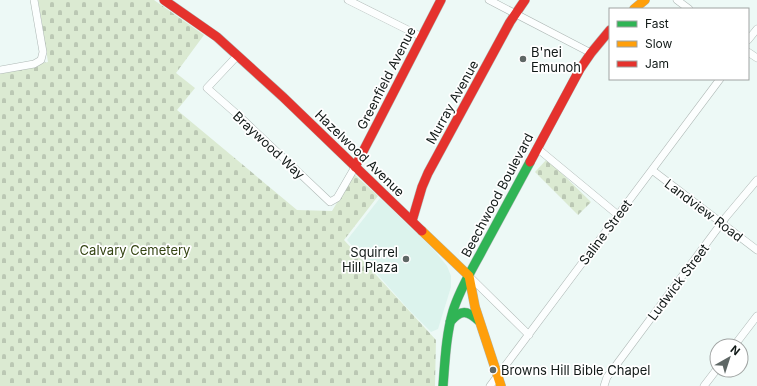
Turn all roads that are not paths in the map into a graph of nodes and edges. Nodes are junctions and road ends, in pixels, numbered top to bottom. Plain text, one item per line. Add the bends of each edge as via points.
1 (34, 0) edge
2 (164, 0) edge
3 (348, 0) edge
4 (441, 0) edge
5 (489, 0) edge
6 (525, 0) edge
7 (645, 0) edge
8 (677, 0) edge
9 (635, 8) edge
10 (688, 8) edge
11 (515, 14) junction
12 (757, 29) edge
13 (609, 31) edge
14 (422, 37) junction
15 (749, 39) edge
16 (591, 53) junction
17 (237, 56) junction
18 (0, 70) edge
19 (719, 80) edge
20 (537, 148) junction
21 (355, 167) junction
22 (652, 170) junction
23 (757, 180) edge
24 (618, 215) junction
25 (412, 221) junction
26 (722, 223) junction
27 (757, 250) edge
28 (469, 276) junction
29 (757, 316) edge
30 (480, 321) junction
31 (450, 322) junction
32 (529, 335) junction
33 (740, 338) edge
34 (498, 375) junction
35 (710, 378) edge
36 (444, 386) edge
37 (490, 386) edge
38 (501, 386) edge
39 (604, 386) edge
40 (704, 386) edge

1 - 18 street via 43,52 40,60 34,64
2 - 17 main road, Hazelwood Avenue via 217,37
3 - 14 street
4 - 14 main road, Greenfield Avenue
5 - 11 street
6 - 11 main road, Murray Avenue
7 - 9 main road
8 - 10 street
11 - 16 street
11 - 25 main road, Murray Avenue via 428,173
12 - 15 street
13 - 16 main road, Beechwood Boulevard
14 - 21 main road, Greenfield Avenue
16 - 20 main road, Beechwood Boulevard
17 - 21 main road, Hazelwood Avenue
17 - 21 street, Braywood Way via 206,88 330,202 337,198
19 - 22 street, Saline Street
20 - 24 street
20 - 28 main road, Beechwood Boulevard
21 - 25 main road, Hazelwood Avenue
22 - 24 street, Saline Street
22 - 26 street, Landview Road
23 - 26 street, Ludwick Street
24 - 32 street, Saline Street
25 - 28 main road, Hazelwood Avenue
26 - 27 street, Landview Road
26 - 39 street, Ludwick Street via 607,377
28 - 30 main road, Beechwood Boulevard
28 - 31 main road via 457,299
28 - 32 street, Hazelwood Avenue
29 - 33 street
30 - 31 main road via 472,314 462,312
30 - 34 main road, Beechwood Boulevard
31 - 36 main road
32 - 34 street, Saline Street
34 - 37 street, Saline Street
34 - 38 main road, Beechwood Boulevard
35 - 40 street

